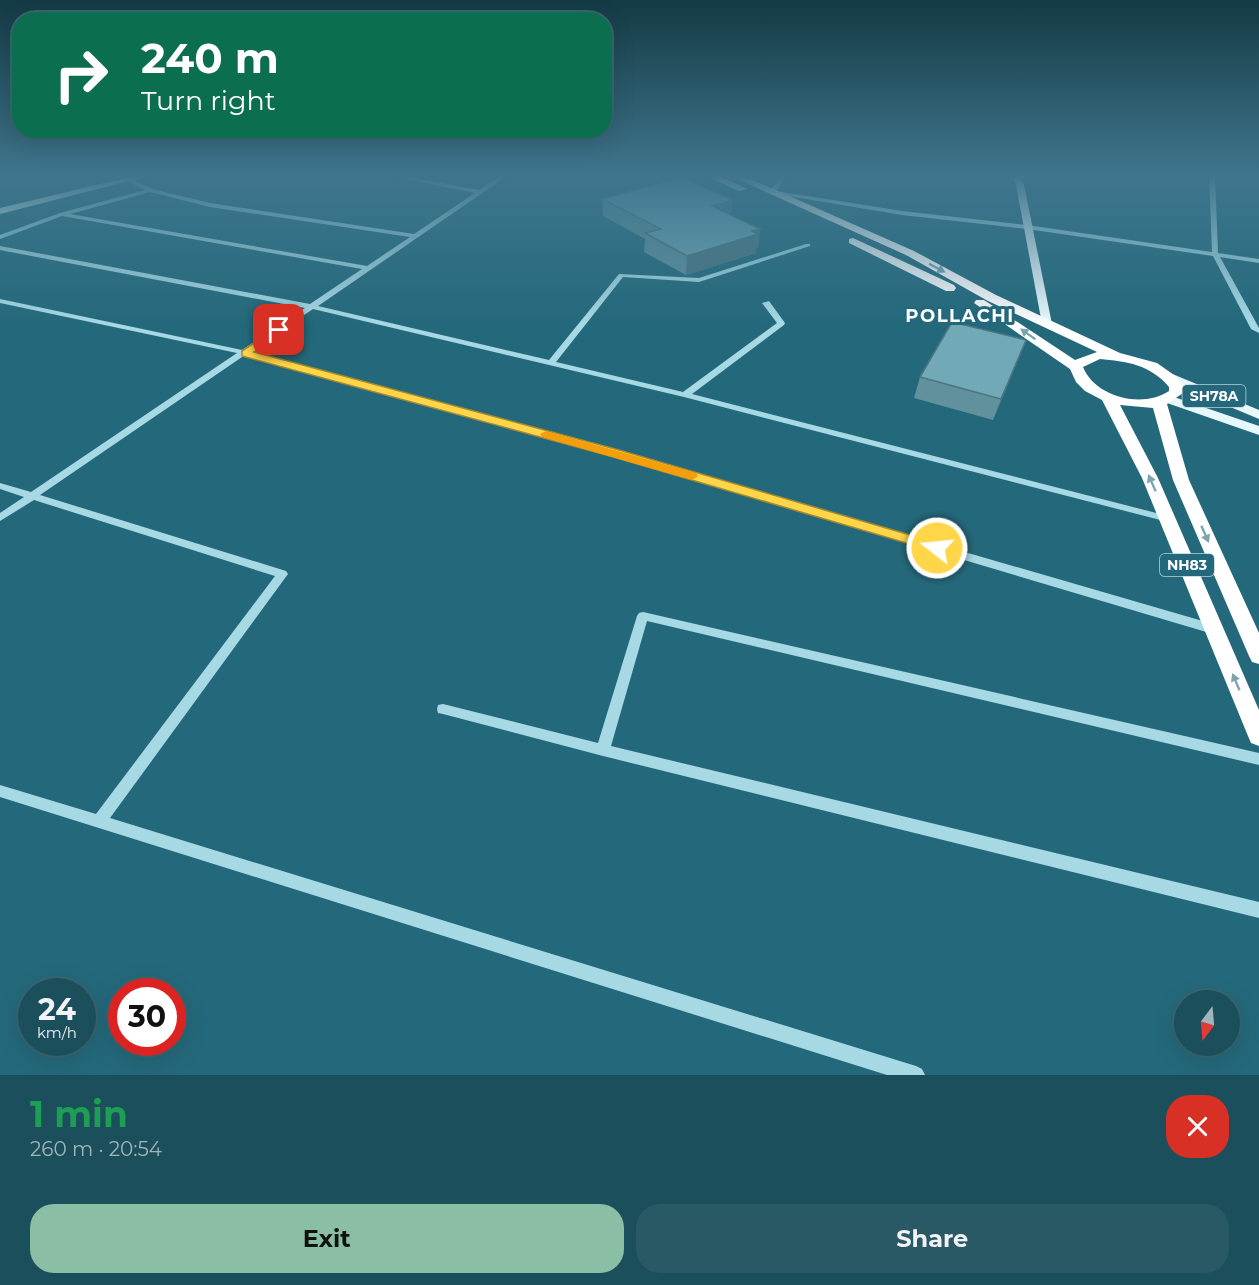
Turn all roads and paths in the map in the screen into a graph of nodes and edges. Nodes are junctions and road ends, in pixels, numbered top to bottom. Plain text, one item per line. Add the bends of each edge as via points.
1 (35, 224) edge
2 (120, 224) edge
3 (337, 224) edge
4 (432, 224) edge
5 (813, 224) edge
6 (845, 224) edge
7 (1002, 224) edge
8 (1214, 224) edge
9 (1027, 227) junction
10 (415, 236) junction
11 (0, 237) edge
12 (808, 245) dead end
13 (0, 248) edge
14 (1215, 254) junction
15 (1259, 261) edge
16 (368, 268) junction
17 (0, 301) edge
18 (766, 303) dead end
19 (313, 307) junction
20 (1047, 324) junction
21 (1259, 331) edge
22 (246, 353) junction
23 (1115, 356) junction
24 (551, 363) junction
25 (1076, 367) junction
26 (1170, 377) junction
27 (685, 395) junction
28 (1108, 397) junction
29 (1165, 401) junction
30 (1259, 415) edge
31 (1259, 431) edge
32 (0, 486) edge
33 (33, 496) junction
34 (0, 518) edge
35 (1168, 519) junction
36 (1213, 628) junction
37 (1259, 656) edge
38 (443, 709) dead end
39 (1259, 736) edge
40 (603, 750) junction
41 (1259, 759) edge
42 (0, 791) edge
43 (99, 821) junction
44 (1259, 910) edge
45 (916, 1075) edge

1 - 11 street
2 - 16 street
3 - 10 street
4 - 10 street
25 -> 5 highway via 986,306
6 -> 20 highway via 910,253
7 - 9 street
8 - 14 street
9 - 14 street
9 - 20 main road
10 - 16 street
12 - 24 street via 699,279 621,275
13 - 19 street
14 - 15 street
14 - 21 street
16 - 19 street
17 - 22 street
18 - 27 street via 781,323
19 - 22 street
19 - 24 street
20 - 23 highway
22 - 33 street
22 - 36 street via 614,453
23 - 25 highway via 1088,357
23 - 26 highway via 1145,363
24 - 27 street
25 - 28 highway via 1083,382
26 - 29 highway, NH83 via 1176,393
26 - 30 main road, SH78A
27 - 35 street
28 - 29 highway via 1144,404
35 -> 28 highway, NH83
29 - 31 main road
29 -> 37 highway, NH83 via 1181,480
32 - 33 street
33 - 34 street
33 - 43 street via 282,574
35 - 36 highway, NH83
39 -> 36 highway, NH83
38 - 40 street
40 - 41 street via 643,616
40 - 44 street
42 - 43 street
43 - 45 street

